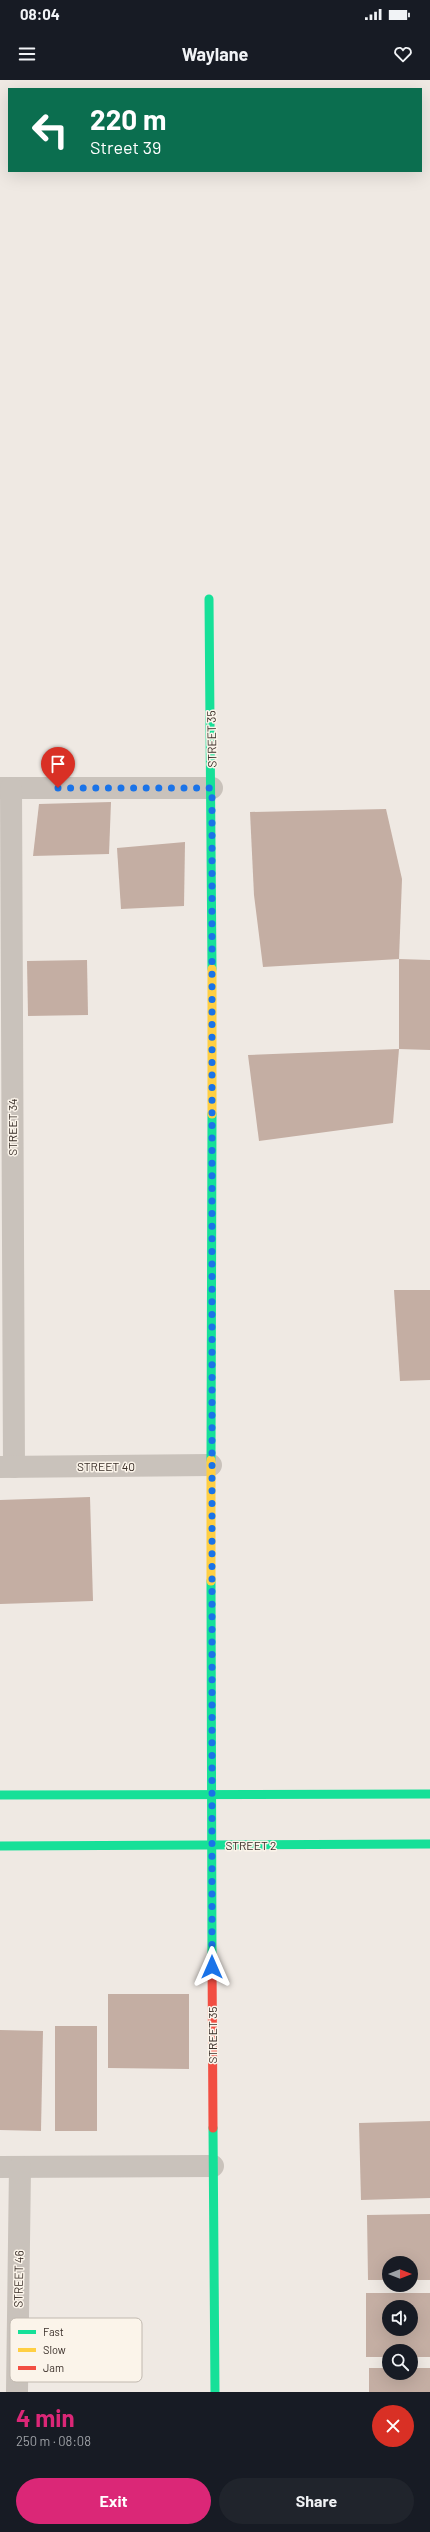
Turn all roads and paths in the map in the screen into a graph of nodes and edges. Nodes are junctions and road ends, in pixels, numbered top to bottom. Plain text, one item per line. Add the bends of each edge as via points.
1 (209, 599) dead end
2 (6, 788) edge
3 (212, 788) junction
4 (211, 1465) junction
5 (7, 1467) edge
6 (212, 1794) junction
7 (430, 1794) edge
8 (0, 1795) edge
9 (430, 1844) edge
10 (211, 1845) junction
11 (0, 1846) edge
12 (213, 2166) junction
13 (10, 2167) edge
14 (15, 2318) edge
15 (17, 2382) edge
16 (17, 2392) edge
17 (215, 2392) edge

1 - 3 street, STREET 35
2 - 3 street
2 - 5 street, STREET 34
3 - 4 street, STREET 35
4 - 5 street, STREET 40
4 - 6 street, STREET 35
6 - 7 street
6 - 8 street
6 - 10 street, STREET 35
9 - 10 street, STREET 2
10 - 11 street, STREET 2
10 - 12 street, STREET 35
12 - 13 street
12 - 17 street, STREET 35
13 - 14 street, STREET 46
15 - 16 street, STREET 46

